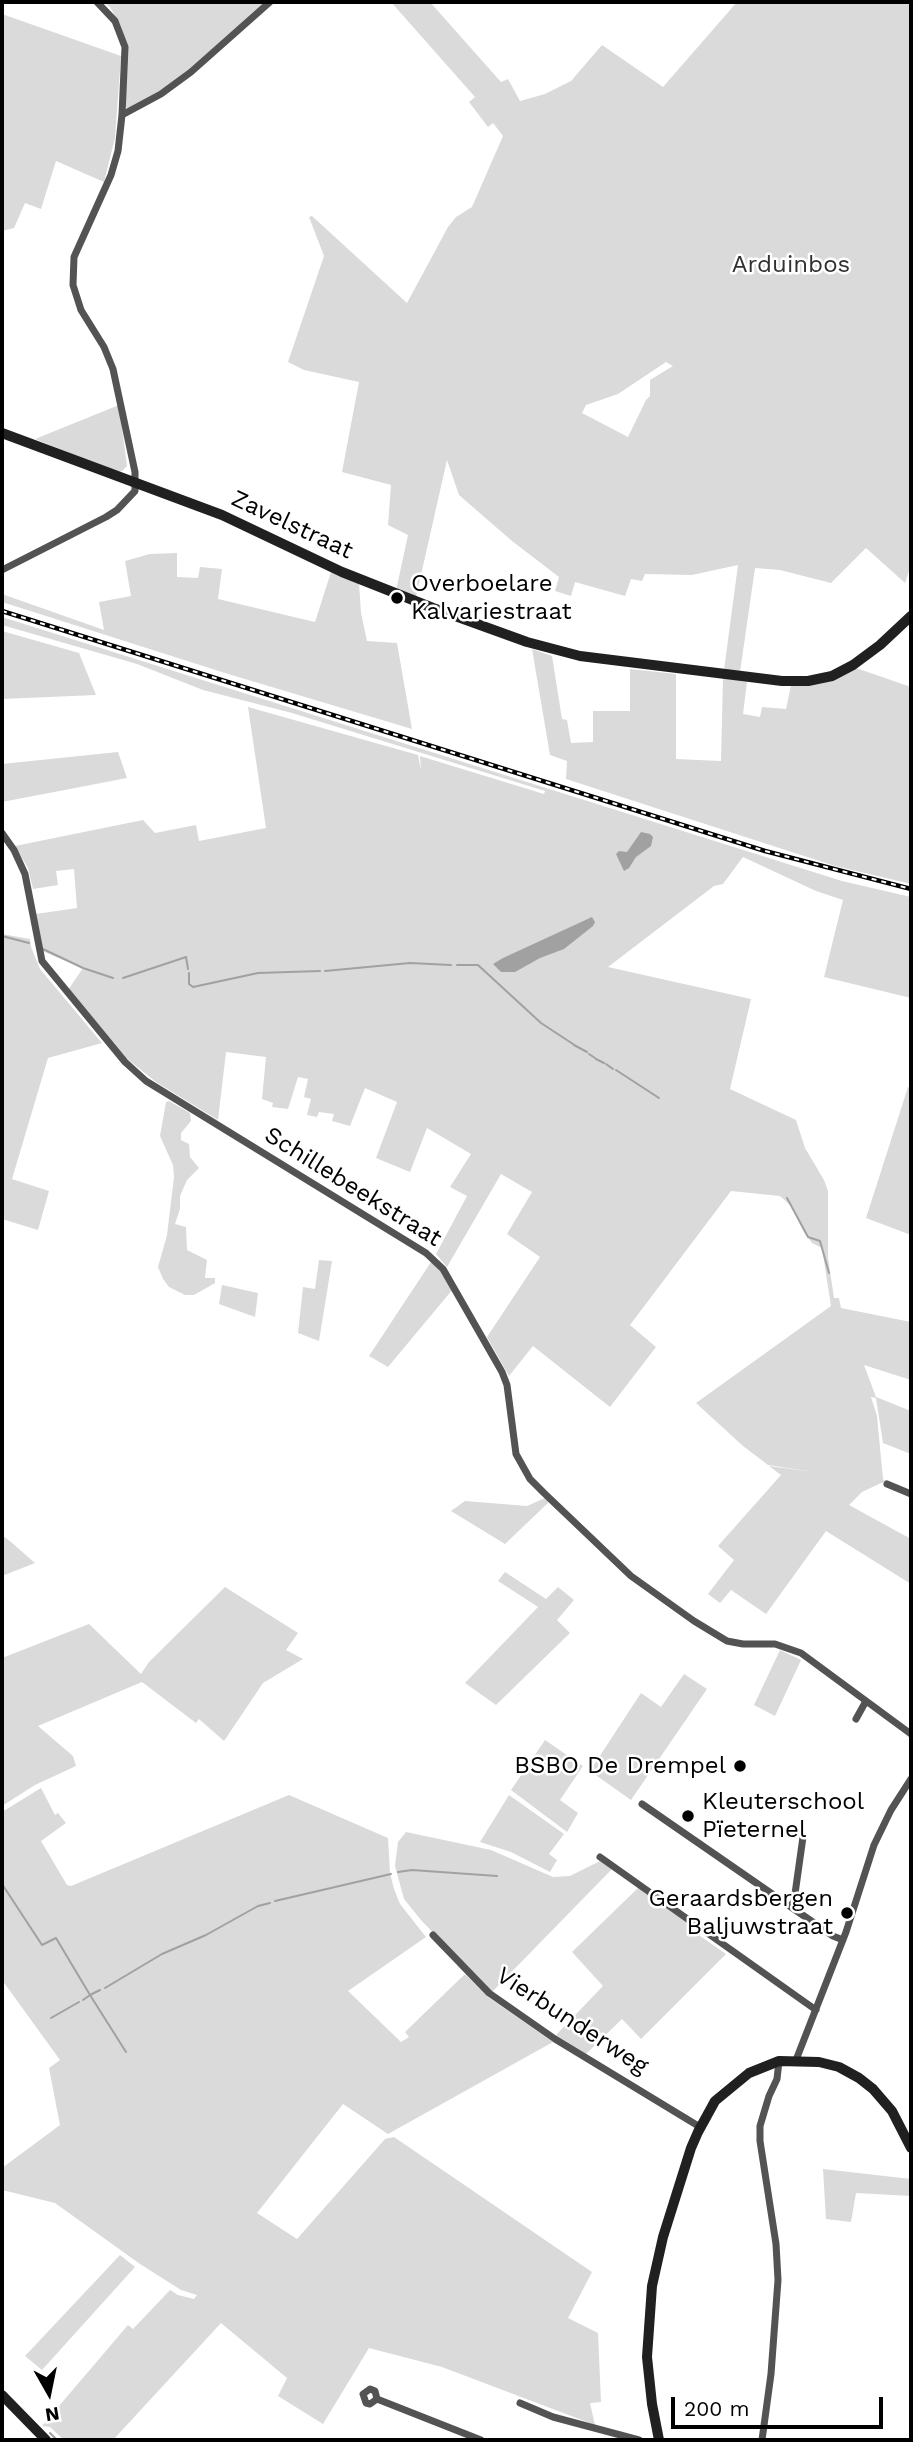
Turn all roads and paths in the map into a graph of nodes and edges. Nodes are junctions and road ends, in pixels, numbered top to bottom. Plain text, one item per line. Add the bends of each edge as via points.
1 (97, 2) edge
2 (271, 2) edge
3 (122, 115) junction
4 (2, 433) edge
5 (136, 484) junction
6 (2, 570) edge
7 (911, 616) edge
8 (2, 833) edge
9 (887, 1484) dead end
10 (911, 1494) edge
11 (866, 1701) junction
12 (856, 1719) dead end
13 (911, 1734) edge
14 (911, 1779) edge
15 (642, 1804) dead end
16 (803, 1838) dead end
17 (600, 1857) dead end
18 (793, 1908) junction
19 (433, 1935) dead end
20 (843, 1940) junction
21 (816, 2010) junction
22 (796, 2060) junction
23 (779, 2061) junction
24 (700, 2127) junction
25 (911, 2148) edge
26 (2, 2395) edge
27 (377, 2399) dead end
28 (520, 2403) dead end
29 (464, 2438) edge
30 (46, 2440) edge
31 (481, 2440) edge
32 (639, 2440) edge
33 (659, 2440) edge
34 (762, 2440) edge

1 - 3 street via 115,21 125,47
2 - 3 street via 191,72
3 - 5 street via 111,175 74,257 72,272 75,296 113,369
4 - 5 street, Zavelstraat
5 - 6 street via 130,497 106,517
5 - 7 street, Zavelstraat via 222,515 342,572 433,608 580,656 808,681 832,676 853,664
8 - 11 street, Schillebeekstraat via 25,874 41,961 125,1062 146,1081 426,1253 443,1269 502,1372 516,1454 537,1486 631,1576 694,1622 727,1641 766,1643 801,1653
9 - 10 street
11 - 12 street
11 - 13 street, Schillebeekstraat
14 - 20 street via 881,1829
15 - 18 street
16 - 18 street
17 - 21 street
18 - 20 street
19 - 24 street, Vierbunderweg via 496,1999
20 - 21 street
21 - 22 street
22 - 23 street
22 - 25 street via 839,2067 859,2078 892,2111
23 - 24 street via 737,2081 715,2101
23 - 34 street via 760,2126 778,2280
24 - 33 street via 663,2237 652,2286 647,2357
26 - 30 street
27 - 29 street
28 - 32 street via 553,2417
29 - 31 street

